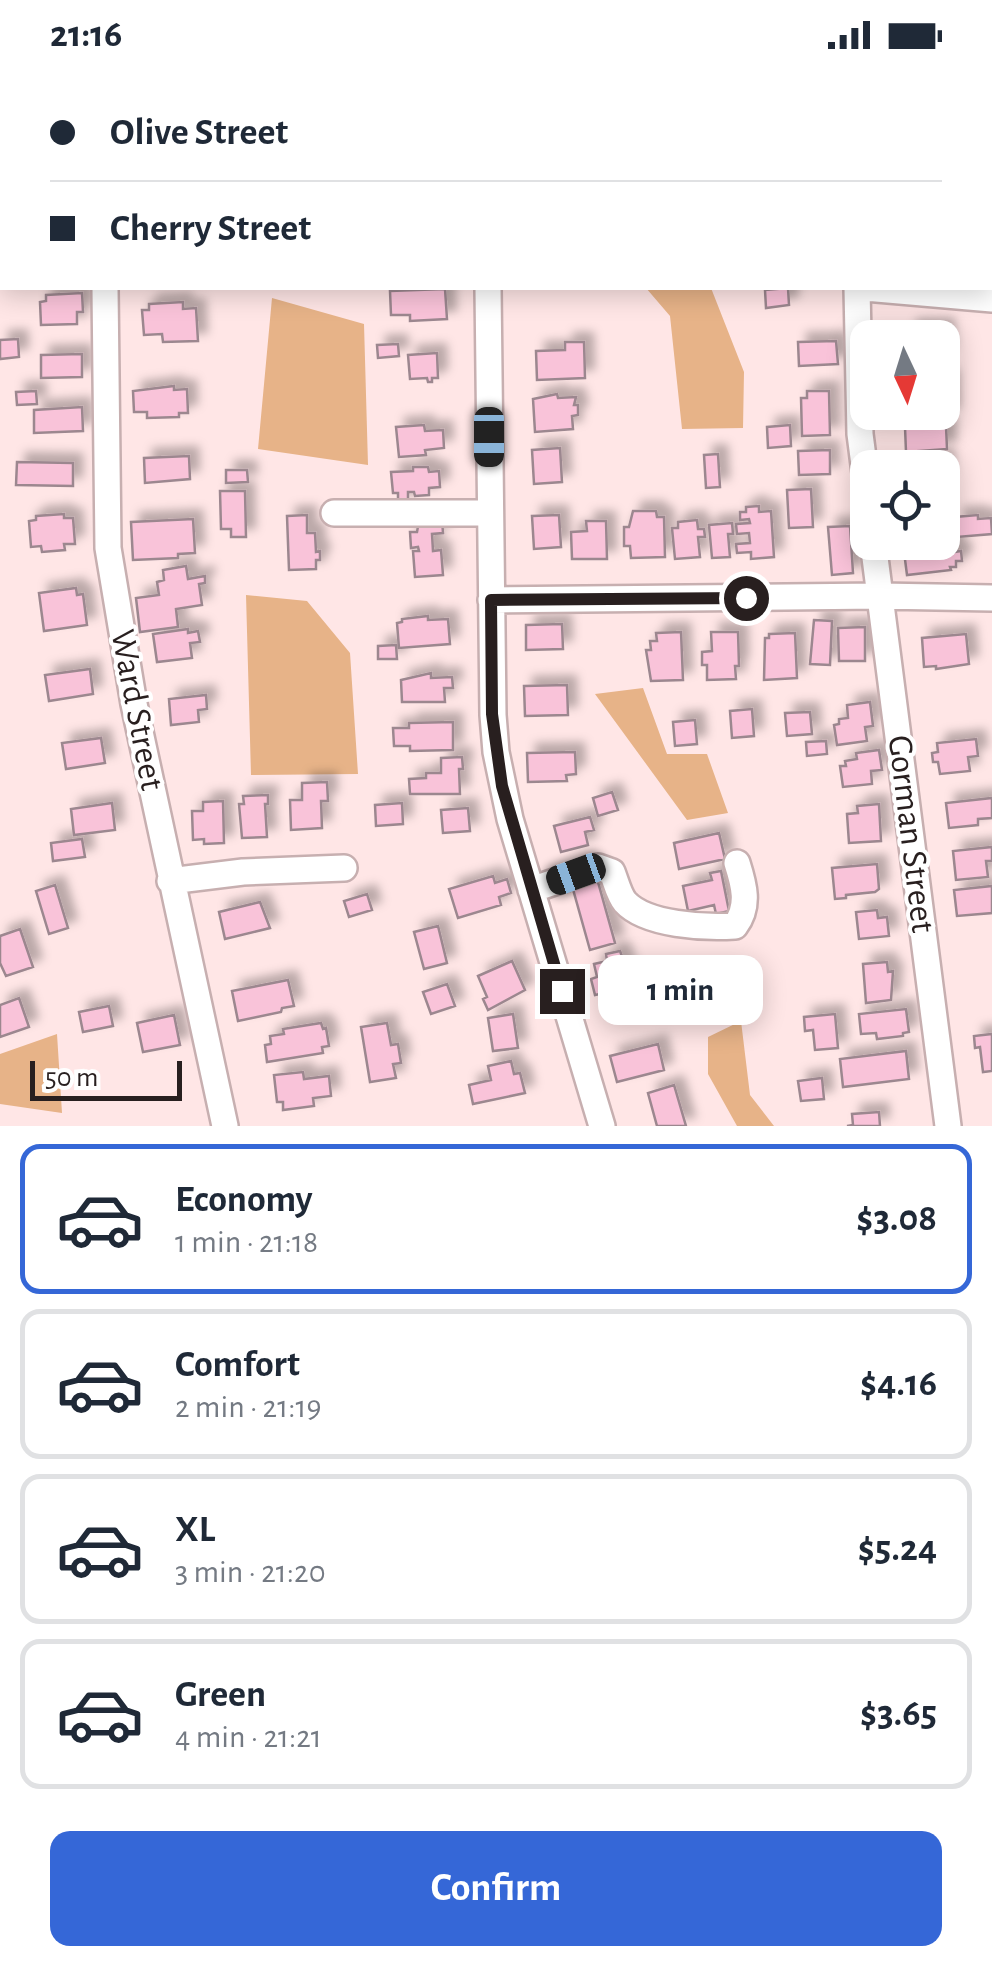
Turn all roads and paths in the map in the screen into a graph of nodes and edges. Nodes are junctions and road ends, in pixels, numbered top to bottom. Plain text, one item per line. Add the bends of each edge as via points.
1 (105, 290) edge
2 (488, 290) edge
3 (857, 290) edge
4 (886, 290) edge
5 (992, 300) edge
6 (862, 450) edge
7 (334, 513) dead end
8 (490, 513) junction
9 (875, 560) edge
10 (880, 596) junction
11 (992, 598) edge
12 (491, 600) junction
13 (737, 863) dead end
14 (344, 868) dead end
15 (170, 881) junction
16 (531, 890) junction
17 (225, 1126) edge
18 (602, 1126) edge
19 (948, 1126) edge

1 - 15 street, Ward Street via 108,548
2 - 8 street
3 - 6 street
4 - 5 street
7 - 8 street
8 - 12 street
9 - 10 street, Gorman Street
10 - 11 street
10 - 12 street
10 - 19 street, Gorman Street
12 - 16 street via 496,752
13 - 16 street via 745,900 735,926 643,916 624,900 612,872 598,866
14 - 15 street
15 - 17 street, Ward Street
16 - 18 street

